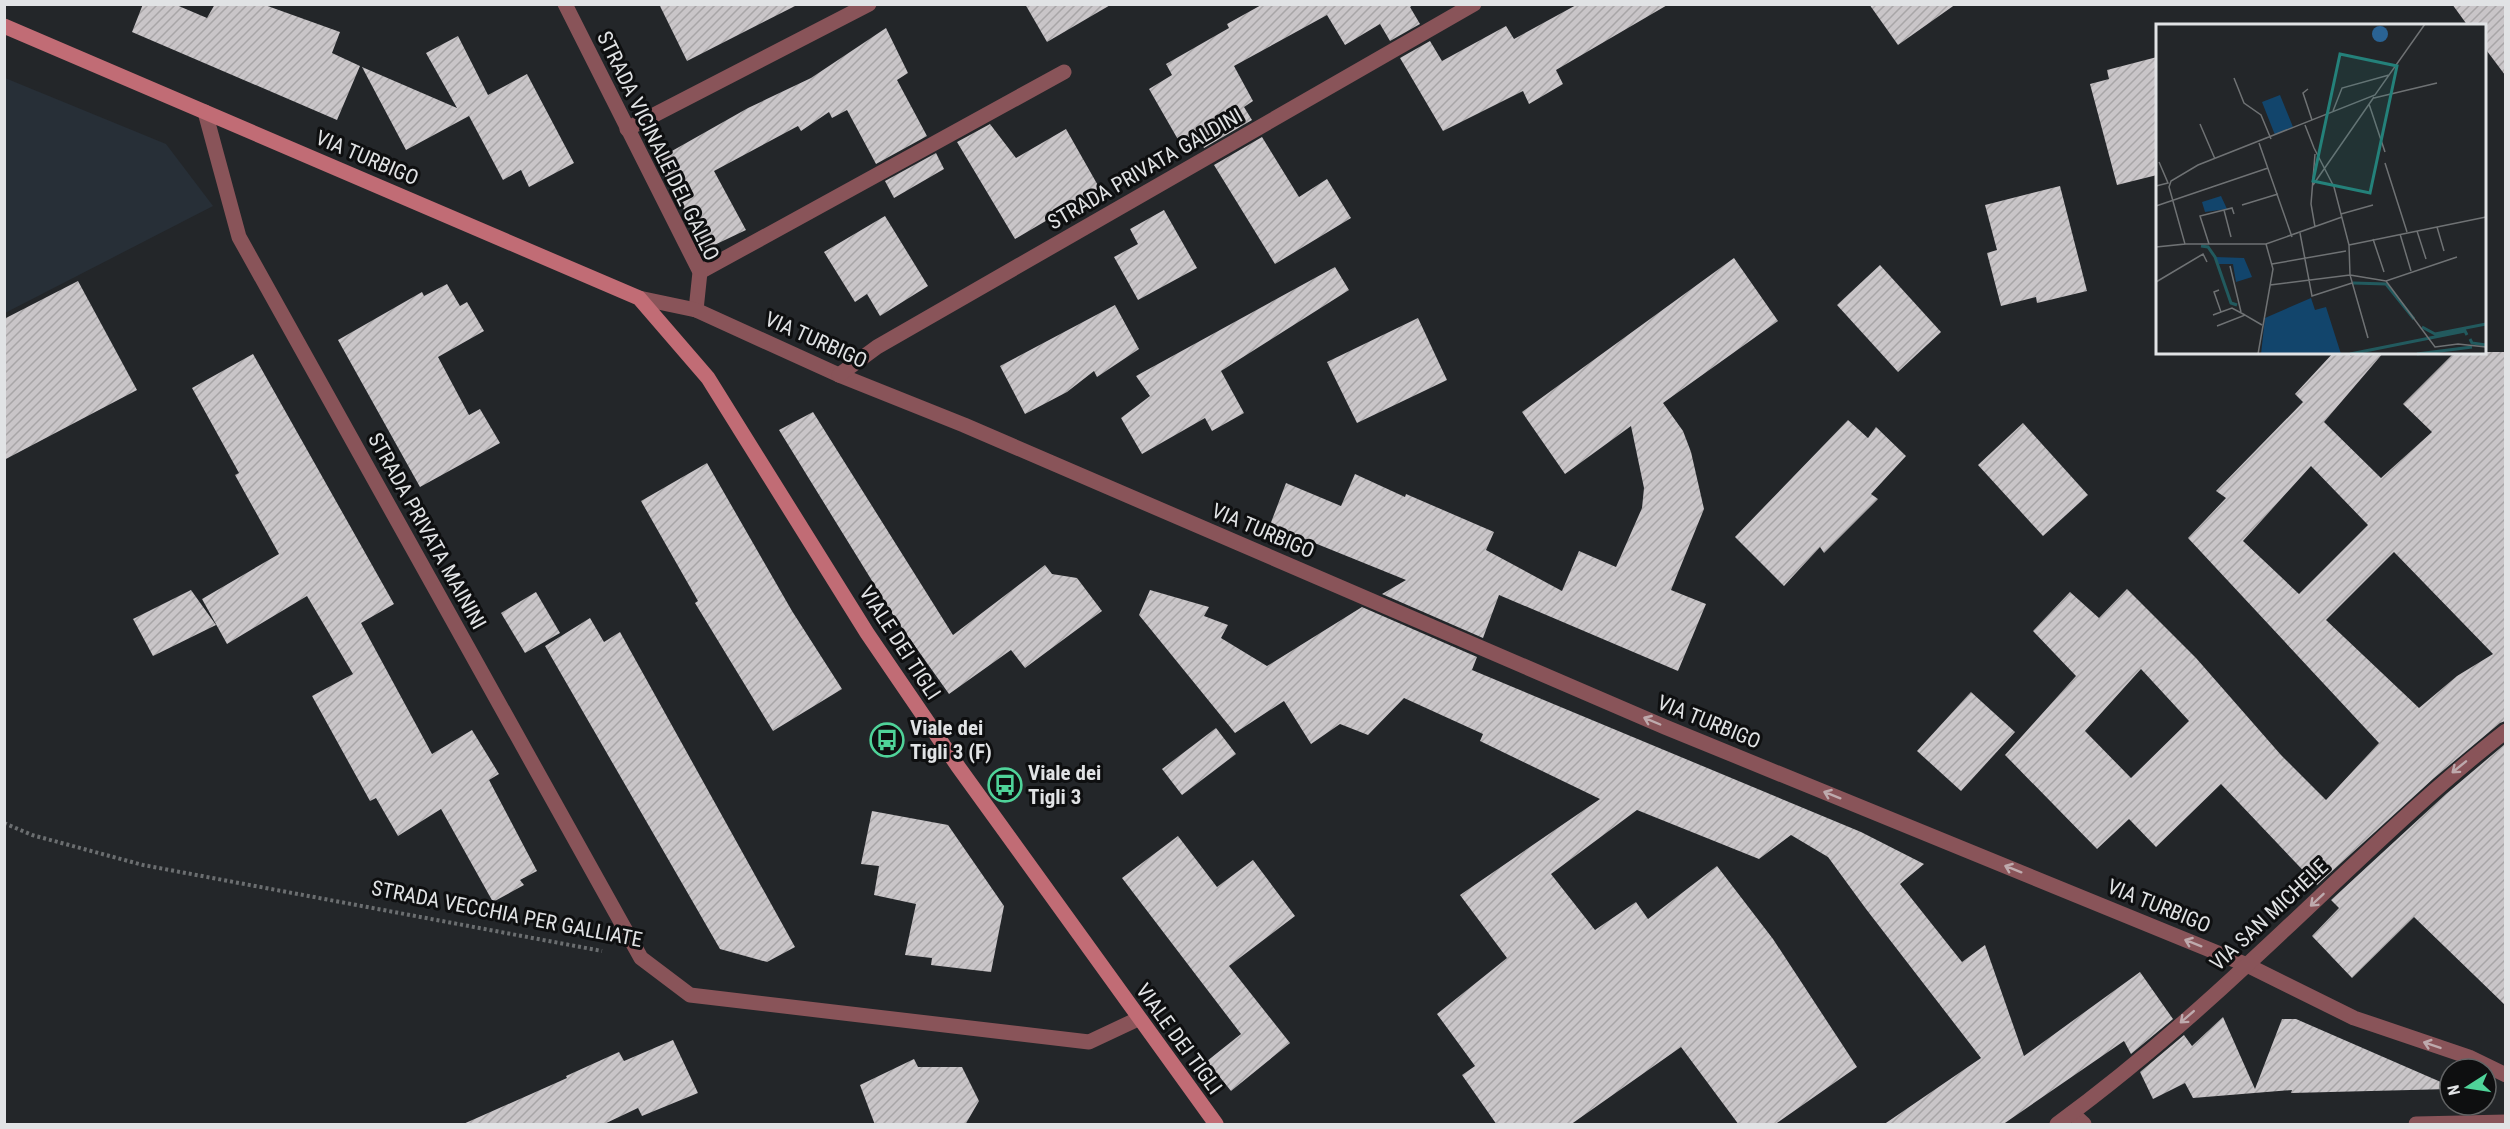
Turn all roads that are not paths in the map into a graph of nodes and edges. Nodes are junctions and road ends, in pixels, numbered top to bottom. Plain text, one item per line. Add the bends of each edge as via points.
1 (565, 4) edge
2 (869, 4) edge
3 (1474, 4) edge
4 (4, 26) edge
5 (1064, 72) dead end
6 (205, 112) junction
7 (627, 129) junction
8 (700, 272) junction
9 (639, 298) junction
10 (696, 310) junction
11 (839, 375) junction
12 (2505, 731) edge
13 (641, 958) joint
14 (2247, 965) junction
15 (1138, 1019) junction
16 (2505, 1075) edge
17 (2072, 1113) junction
18 (2505, 1122) edge
19 (1215, 1125) edge
20 (2058, 1125) edge
21 (2084, 1125) edge
22 (2416, 1125) edge

1 - 7 street, STRADA VICINALE DEL GALLO
2 - 7 street
3 - 11 street, STRADA PRIVATA GALDINI via 877,347
4 - 6 main road, VIA TURBIGO
5 - 8 street
6 - 9 main road, VIA TURBIGO
6 - 13 street, STRADA PRIVATA MAININI via 239,237
7 - 8 street, STRADA VICINALE DEL GALLO
8 - 10 street, STRADA VICINALE DEL GALLO
9 - 10 street, VIA TURBIGO
9 - 15 main road, VIALE DEI TIGLI via 708,378 867,633
10 - 11 street, VIA TURBIGO
14 -> 11 street, VIA TURBIGO via 1665,727
12 -> 14 street, VIA SAN MICHELE via 2453,772
13 - 15 street, STRADA VECCHIA PER GALLIATE via 690,994 702,996 1089,1042
16 -> 14 street, VIA TURBIGO via 2469,1057 2354,1018
14 -> 17 street, VIA SAN MICHELE
15 - 19 main road, VIALE DEI TIGLI
17 - 20 street, VIA SAN MICHELE
17 - 21 street
18 - 22 street

